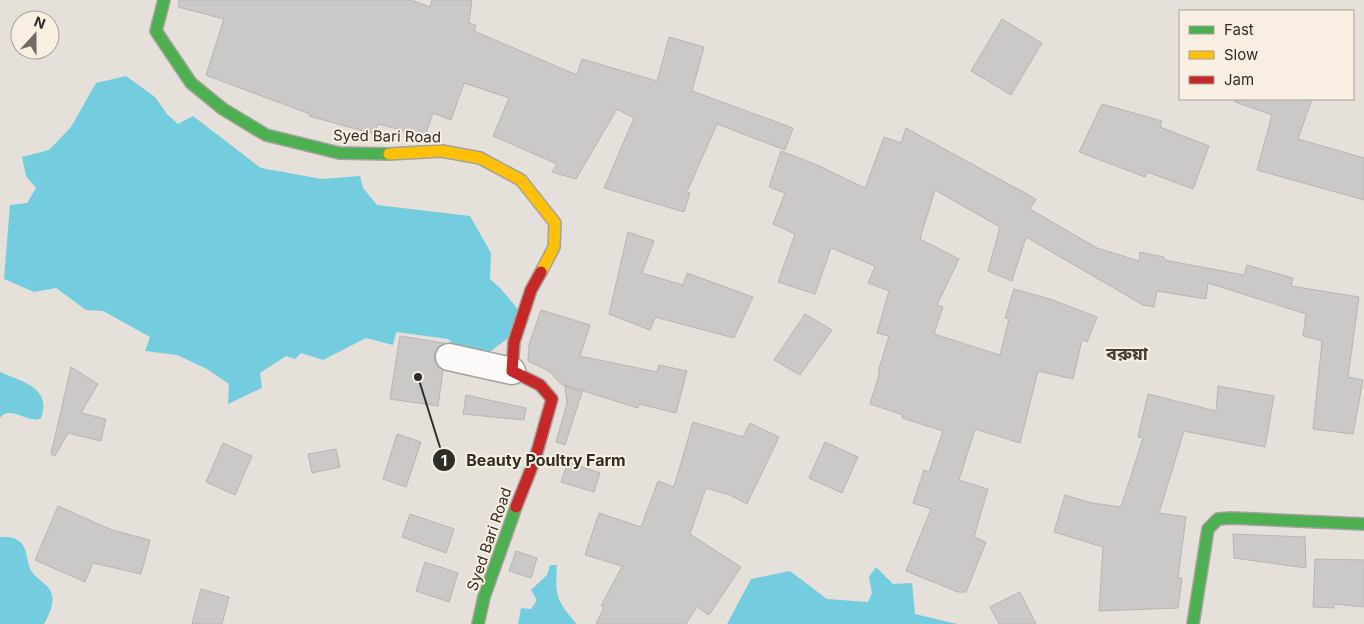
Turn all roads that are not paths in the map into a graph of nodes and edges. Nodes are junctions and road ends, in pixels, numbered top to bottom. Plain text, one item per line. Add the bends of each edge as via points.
1 (164, 0) edge
2 (449, 358) dead end
3 (512, 371) junction
4 (1364, 524) edge
5 (478, 624) edge
6 (1193, 624) edge

1 - 3 street, Syed Bari Road via 156,31 191,83 223,109 266,135 338,154 442,151 480,158 521,180 555,223 554,247 531,290 514,342
2 - 3 street
3 - 5 street, Syed Bari Road via 543,384 552,399 535,459 487,588
4 - 6 street via 1218,519 1208,529

